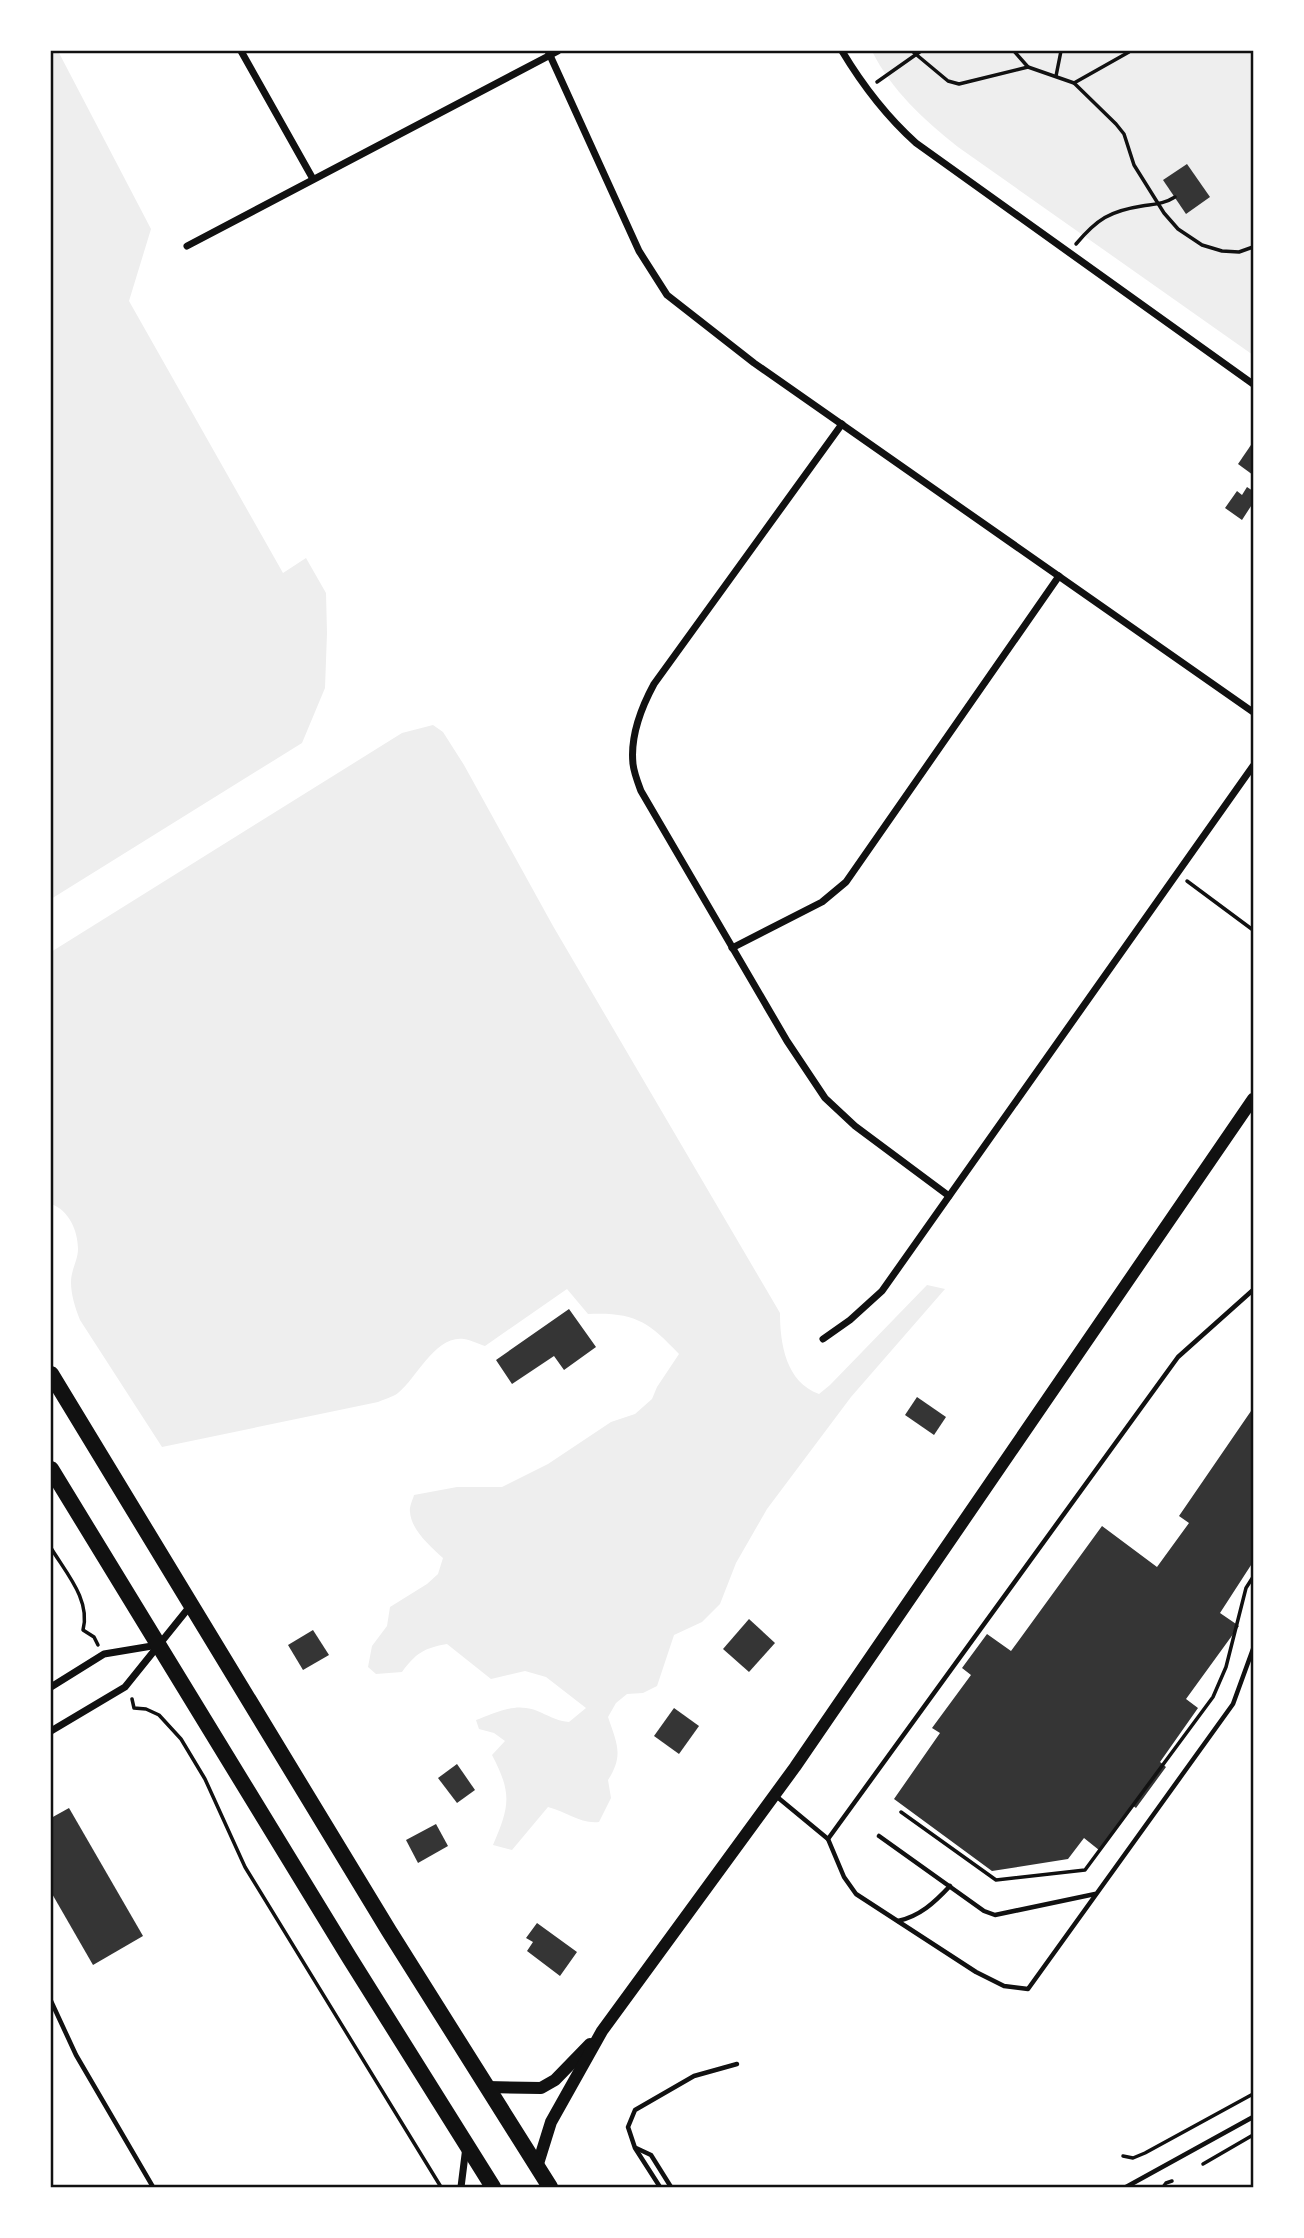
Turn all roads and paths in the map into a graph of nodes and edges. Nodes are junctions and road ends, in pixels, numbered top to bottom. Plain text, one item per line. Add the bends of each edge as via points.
1 (241, 51) edge
2 (842, 51) edge
3 (920, 51) edge
4 (1014, 51) edge
5 (1061, 51) edge
6 (552, 52) edge
7 (914, 52) edge
8 (1129, 52) edge
9 (1028, 67) junction
10 (1056, 77) junction
11 (1074, 83) junction
12 (866, 90) junction
13 (313, 179) junction
14 (1175, 197) dead end
15 (1158, 204) junction
16 (187, 246) dead end
17 (1253, 247) edge
18 (1069, 253) junction
19 (1253, 384) edge
20 (842, 424) junction
21 (1059, 576) junction
22 (1253, 712) edge
23 (1253, 766) edge
24 (1177, 874) junction
25 (1253, 930) edge
26 (732, 948) junction
27 (1253, 1099) edge
28 (949, 1196) junction
29 (1253, 1290) edge
30 (823, 1339) dead end
31 (51, 1374) edge
32 (51, 1469) edge
33 (51, 1548) edge
34 (1253, 1577) edge
35 (192, 1603) junction
36 (94, 1637) dead end
37 (159, 1645) junction
38 (1253, 1649) edge
39 (51, 1687) edge
40 (131, 1698) dead end
41 (51, 1731) edge
42 (775, 1795) junction
43 (901, 1812) dead end
44 (879, 1836) dead end
45 (828, 1839) junction
46 (950, 1886) junction
47 (1096, 1894) junction
48 (898, 1921) junction
49 (51, 2001) edge
50 (602, 2031) junction
51 (737, 2064) dead end
52 (487, 2087) junction
53 (1253, 2094) edge
54 (1253, 2117) edge
55 (1253, 2135) edge
56 (466, 2146) junction
57 (635, 2148) junction
58 (1123, 2156) dead end
59 (1203, 2164) dead end
60 (537, 2167) junction
61 (1172, 2181) dead end
62 (153, 2187) edge
63 (441, 2187) edge
64 (461, 2187) edge
65 (493, 2187) edge
66 (550, 2187) edge
67 (660, 2187) edge
68 (671, 2187) edge
69 (1126, 2187) edge
70 (1163, 2187) edge

1 - 13 street
2 - 12 street
3 - 7 path
4 - 9 path
5 - 10 path
6 - 13 street
6 - 20 street via 639,251 667,295
7 - 9 path via 948,81 959,84
7 - 12 path
8 - 11 path
9 - 10 path
10 - 11 path
11 - 15 path via 1121,129 1130,159
12 - 18 street via 916,143
13 - 16 street
14 - 15 path
15 - 17 path via 1172,223 1202,245 1230,252
15 - 18 path via 1104,216
18 - 19 street
20 - 21 street
20 - 26 street via 654,684 642,705 635,734 633,765 641,791
21 - 22 street
21 - 26 street via 846,882 822,902
23 - 24 street
24 - 25 path
24 - 28 street
26 - 28 street via 825,1098
27 - 42 street
28 - 30 street via 882,1291
29 - 45 lane via 1178,1357
31 - 35 highway
32 - 37 highway
33 - 36 path via 84,1603 83,1630
34 - 43 path via 1213,1697 1085,1870 996,1880
35 - 37 street
35 - 52 highway
37 - 39 street via 104,1654
37 - 41 street via 125,1688
37 - 56 highway
38 - 47 lane via 1233,1704
40 - 63 path via 134,1708 150,1710 176,1732 199,1769 245,1867
42 - 45 lane
42 - 50 street
44 - 46 lane
45 - 48 lane via 856,1894
46 - 47 lane via 995,1915
46 - 48 lane via 928,1908
47 - 48 lane via 1028,1989 1003,1986 976,1972
49 - 62 lane via 76,2055
50 - 52 street via 555,2080 541,2088
50 - 60 street via 551,2122
51 - 57 lane via 694,2076 635,2110 628,2127
52 - 60 highway
53 - 58 path via 1145,2153
54 - 69 lane
55 - 59 path
56 - 64 street
56 - 65 highway
57 - 67 lane
57 - 68 lane via 651,2155
60 - 66 highway
61 - 70 path

